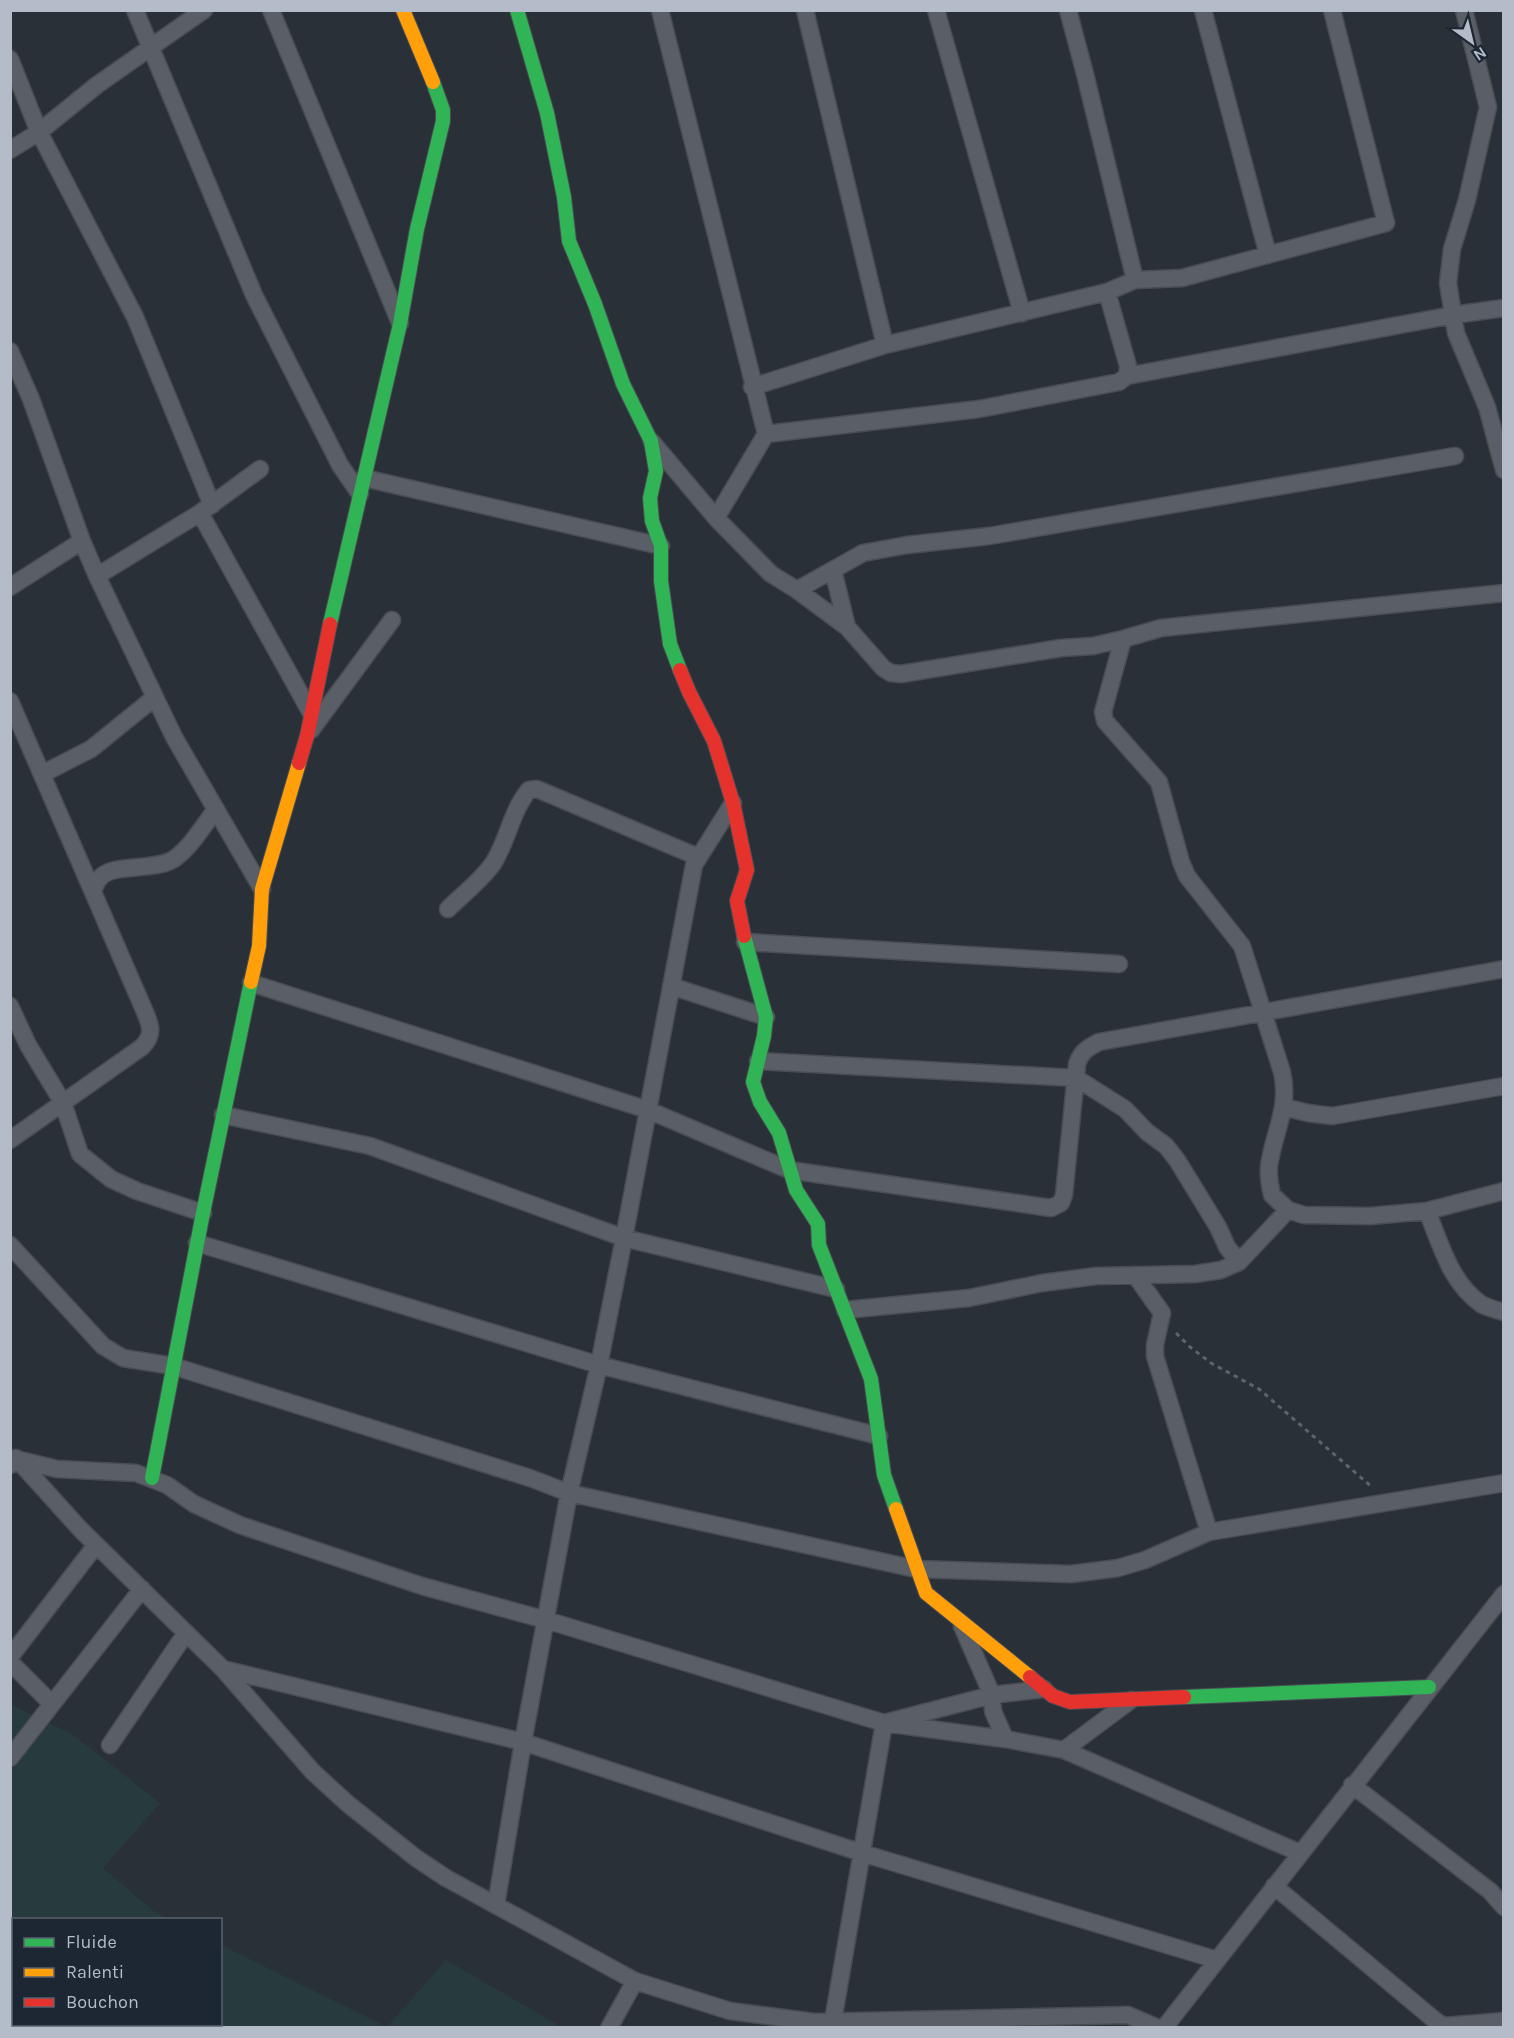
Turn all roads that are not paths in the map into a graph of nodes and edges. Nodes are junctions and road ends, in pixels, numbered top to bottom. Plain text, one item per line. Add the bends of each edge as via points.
1 (135, 10) edge
2 (204, 10) edge
3 (271, 10) edge
4 (403, 10) edge
5 (517, 10) edge
6 (660, 10) edge
7 (805, 10) edge
8 (936, 10) edge
9 (1068, 10) edge
10 (1203, 10) edge
11 (1332, 10) edge
12 (1464, 10) edge
13 (150, 47) junction
14 (10, 60) edge
15 (39, 132) junction
16 (10, 150) edge
17 (1268, 255) junction
18 (1135, 280) junction
19 (1107, 292) junction
20 (1503, 308) edge
21 (1022, 313) junction
22 (1453, 315) junction
23 (400, 324) junction
24 (885, 345) junction
25 (10, 351) edge
26 (1127, 376) junction
27 (752, 387) junction
28 (766, 434) junction
29 (651, 441) junction
30 (1455, 456) dead end
31 (260, 469) dead end
32 (1503, 470) edge
33 (362, 486) junction
34 (206, 509) junction
35 (716, 518) junction
36 (82, 541) junction
37 (661, 546) junction
38 (833, 570) junction
39 (98, 576) junction
40 (10, 587) edge
41 (797, 590) junction
42 (1503, 593) edge
43 (392, 620) dead end
44 (847, 627) junction
45 (1124, 639) junction
46 (154, 698) junction
47 (10, 701) edge
48 (311, 713) junction
49 (307, 736) junction
50 (42, 774) junction
51 (733, 803) junction
52 (216, 810) junction
53 (698, 857) junction
54 (262, 890) junction
55 (93, 891) junction
56 (448, 909) dead end
57 (745, 942) junction
58 (1119, 964) dead end
59 (1503, 969) edge
60 (251, 983) junction
61 (671, 986) junction
62 (10, 1006) edge
63 (1264, 1012) junction
64 (766, 1017) junction
65 (758, 1061) junction
66 (1076, 1078) junction
67 (1503, 1086) edge
68 (63, 1103) junction
69 (1284, 1107) junction
70 (648, 1110) junction
71 (223, 1115) junction
72 (10, 1140) edge
73 (789, 1170) junction
74 (1503, 1191) edge
75 (1288, 1210) junction
76 (1427, 1211) junction
77 (203, 1213) junction
78 (624, 1238) junction
79 (197, 1242) junction
80 (10, 1245) edge
81 (1239, 1262) junction
82 (1135, 1275) junction
83 (836, 1289) junction
84 (845, 1310) junction
85 (1503, 1312) edge
86 (599, 1365) junction
87 (172, 1366) junction
88 (879, 1436) junction
89 (12, 1459) edge
90 (152, 1478) junction
91 (1503, 1483) edge
92 (569, 1493) junction
93 (1209, 1532) junction
94 (96, 1545) junction
95 (916, 1569) junction
96 (142, 1589) junction
97 (1503, 1594) edge
98 (546, 1620) junction
99 (960, 1621) junction
100 (186, 1633) junction
101 (10, 1657) edge
102 (10, 1662) edge
103 (223, 1669) junction
104 (1430, 1688) junction
105 (1044, 1689) junction
106 (992, 1695) junction
107 (1132, 1700) junction
108 (52, 1704) junction
109 (884, 1723) junction
110 (1005, 1739) junction
111 (523, 1742) junction
112 (110, 1745) dead end
113 (1064, 1750) junction
114 (10, 1758) edge
115 (1352, 1785) junction
116 (862, 1853) junction
117 (1300, 1853) junction
118 (1274, 1886) junction
119 (496, 1905) junction
120 (1503, 1907) edge
121 (1217, 1960) junction
122 (635, 1981) junction
123 (833, 2021) junction
124 (1503, 2021) edge
125 (609, 2028) edge
126 (1158, 2028) edge
127 (1164, 2028) edge

1 - 13 street
2 - 13 street
3 - 23 street
4 - 23 street via 439,96 443,121 417,229
5 - 29 street via 548,112 569,241 623,384
6 - 27 street
7 - 24 street
8 - 21 street
9 - 18 street
10 - 17 street
11 - 17 street via 1386,223
12 - 22 street via 1488,107 1452,249 1448,284
13 - 15 street
13 - 33 street via 254,295 340,465
14 - 15 street
15 - 16 street
15 - 34 street via 135,317
17 - 18 street via 1182,278
18 - 19 street
19 - 21 street
19 - 26 street via 1128,366
20 - 22 street
21 - 24 street
22 - 26 street
22 - 32 street via 1456,333 1487,407
23 - 33 street
24 - 27 street
25 - 36 street
26 - 28 street via 1119,382 979,409
27 - 28 street
28 - 35 street
29 - 35 street
29 - 37 street via 656,471 650,498 652,521
30 - 38 street via 989,536 863,553
31 - 34 street
33 - 37 street
33 - 48 street
34 - 39 street
34 - 48 street
35 - 41 street via 771,574
36 - 39 street
36 - 40 street
37 - 51 street via 661,581 670,644 714,741
38 - 41 street
38 - 44 street
39 - 46 street
41 - 44 street
42 - 45 street via 1161,628
43 - 49 street
44 - 45 street via 883,668 901,674
45 - 63 street via 1103,712 1105,721 1159,782 1187,876 1242,946
46 - 50 street via 91,749
46 - 52 street
47 - 50 street
48 - 49 street
49 - 54 street
50 - 55 street
51 - 53 street
51 - 57 street via 747,870 737,901
52 - 54 street
52 - 55 street via 174,859 159,866 113,870 99,879
53 - 56 street via 537,789 529,790 520,800 492,865
53 - 61 street
54 - 60 street via 259,946
55 - 68 street via 151,1025 151,1034 142,1047
57 - 58 street
57 - 64 street
59 - 63 street
60 - 70 street
60 - 71 street
61 - 64 street
61 - 70 street
62 - 68 street
63 - 66 street via 1099,1042 1079,1056
63 - 69 street via 1285,1088
64 - 65 street
65 - 66 street
65 - 73 street via 753,1082 778,1133
66 - 73 street via 1064,1195 1051,1208
66 - 81 street via 1125,1109 1166,1146
67 - 69 street via 1332,1116
68 - 72 street
68 - 77 street via 80,1154 111,1179
69 - 75 street via 1269,1167 1269,1183 1272,1195
70 - 73 street
70 - 78 street
71 - 77 street
71 - 78 street via 370,1146
73 - 83 street via 796,1190 818,1224 819,1245
74 - 76 street
75 - 76 street via 1318,1216
75 - 81 street
76 - 85 street via 1451,1272 1483,1305
77 - 79 street
78 - 83 street
78 - 86 street
79 - 86 street
79 - 87 street
80 - 87 street via 103,1346 123,1358
81 - 82 street via 1195,1274
82 - 84 street via 1042,1282 969,1298
82 - 93 street via 1162,1313 1155,1356
83 - 84 street
84 - 88 street via 871,1379
86 - 88 street
86 - 92 street
87 - 90 street
87 - 92 street
88 - 95 street via 884,1475
89 - 90 street via 57,1469 136,1473
89 - 94 street
90 - 98 street via 240,1526 422,1586
91 - 93 street
92 - 95 street
92 - 98 street
93 - 95 street via 1145,1560 1083,1573
94 - 96 street
94 - 101 street
95 - 99 street via 926,1593
96 - 100 street
96 - 108 street
97 - 104 street
98 - 109 street
98 - 111 street
99 - 105 street
99 - 106 street
100 - 103 street
100 - 112 street
102 - 108 street
103 - 111 street
103 - 119 street via 313,1772 348,1804 416,1858
104 - 107 street
104 - 115 street
105 - 106 street
105 - 107 street via 1071,1702
106 - 109 street
106 - 110 street via 993,1711
107 - 113 street
108 - 114 street
109 - 110 street
109 - 116 street
110 - 113 street
111 - 116 street
111 - 119 street
113 - 117 street
115 - 117 street
115 - 120 street via 1490,1891
116 - 121 street
116 - 123 street
117 - 118 street
118 - 121 street
118 - 124 street via 1437,2022 1456,2026
119 - 122 street
121 - 127 street
122 - 123 street via 730,2011
122 - 125 street
123 - 126 street via 1128,2014

